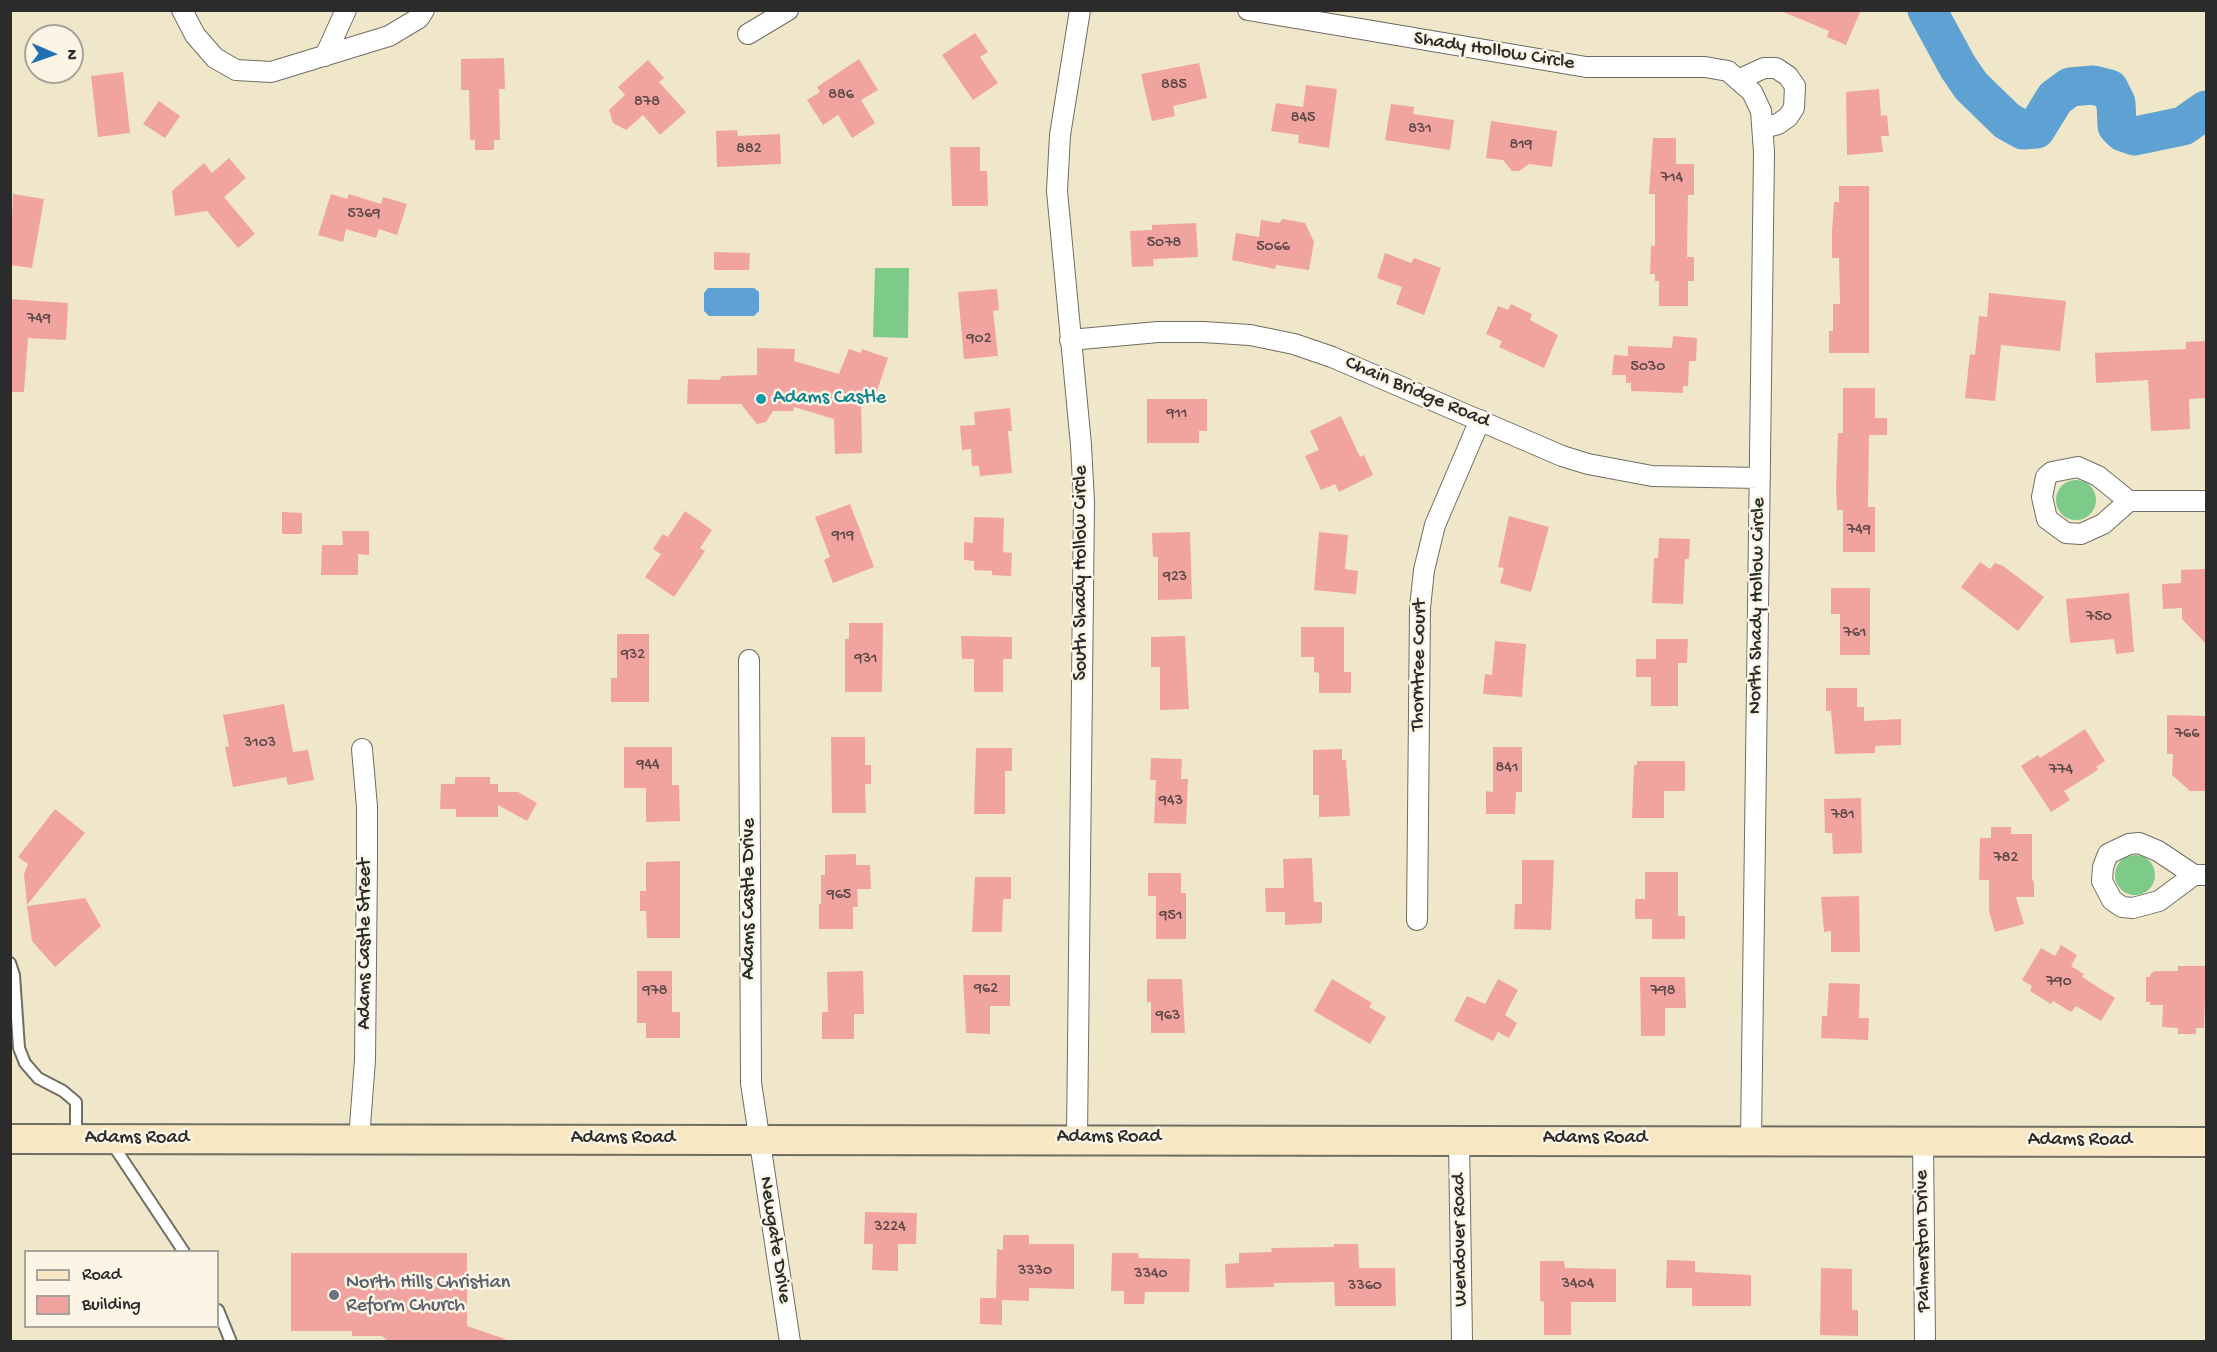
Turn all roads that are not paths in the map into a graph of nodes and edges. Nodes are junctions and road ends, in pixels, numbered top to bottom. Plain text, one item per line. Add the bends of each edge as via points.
1 (182, 10) edge
2 (346, 10) edge
3 (424, 10) edge
4 (788, 10) edge
5 (1080, 10) edge
6 (1248, 10) edge
7 (748, 34) dead end
8 (325, 56) junction
9 (1740, 79) junction
10 (1763, 128) junction
11 (1070, 340) junction
12 (1479, 420) junction
13 (1760, 478) junction
14 (2129, 501) dead end
15 (2206, 501) edge
16 (748, 660) dead end
17 (362, 749) dead end
18 (1417, 920) dead end
19 (10, 963) edge
20 (758, 1138) junction
21 (1077, 1138) junction
22 (10, 1139) edge
23 (76, 1139) junction
24 (109, 1139) junction
25 (359, 1139) junction
26 (1459, 1139) junction
27 (1751, 1139) junction
28 (1923, 1140) junction
29 (2206, 1142) edge
30 (183, 1250) edge
31 (219, 1312) edge
32 (231, 1341) edge
33 (790, 1341) edge
34 (1462, 1341) edge
35 (1925, 1341) edge

1 - 8 street via 195,35 215,58 236,70 271,72
2 - 8 street
3 - 8 street via 419,18 389,36
4 - 7 street
5 - 11 street, South Shady Hollow Circle via 1057,168
6 - 9 street, Shady Hollow Circle via 1538,60 1633,69 1705,67
9 - 10 street, North Shady Hollow Circle via 1761,111
9 - 10 street via 1764,68 1776,68 1795,86 1794,108 1788,117
10 - 13 street, North Shady Hollow Circle
11 - 12 street, Chain Bridge Road via 1203,332 1283,341 1332,357
11 - 21 street, South Shady Hollow Circle via 1084,502
12 - 13 street, Chain Bridge Road via 1562,456 1616,471 1652,476
12 - 18 street, Thorntree Court via 1435,525 1424,570 1420,608
13 - 27 street, North Shady Hollow Circle
14 - 15 street
16 - 20 street, Adams Castle Drive via 751,1083
17 - 25 street, Adams Castle Street via 367,884 365,1060
19 - 23 lane via 19,1048 38,1078 76,1102
20 - 21 street, Adams Road
20 - 25 street, Adams Road
20 - 33 street, Newgate Drive
21 - 26 street, Adams Road
22 - 23 street, Adams Road
23 - 24 street, Adams Road
24 - 25 street, Adams Road
24 - 30 lane
26 - 27 street, Adams Road
26 - 34 street, Wendover Road
27 - 28 street, Adams Road
28 - 29 street, Adams Road
28 - 35 street, Palmerston Drive
31 - 32 lane

